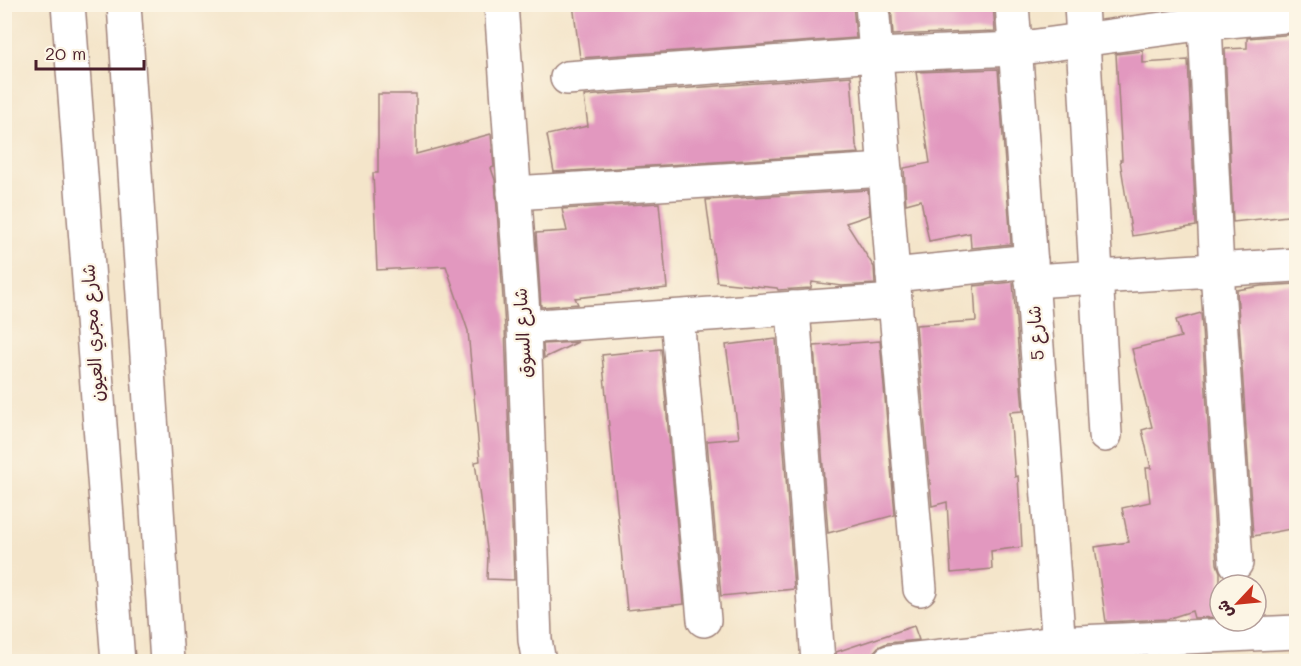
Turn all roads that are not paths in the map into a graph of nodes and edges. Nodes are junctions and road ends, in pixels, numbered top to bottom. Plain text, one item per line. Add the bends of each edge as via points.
1 (68, 4) edge
2 (124, 4) edge
3 (501, 4) edge
4 (872, 4) edge
5 (1012, 4) edge
6 (1081, 4) edge
7 (1205, 14) edge
8 (1296, 15) edge
9 (1083, 40) junction
10 (1015, 49) junction
11 (876, 55) junction
12 (567, 78) dead end
13 (885, 170) junction
14 (514, 193) junction
15 (1296, 265) edge
16 (1217, 270) junction
17 (1032, 271) junction
18 (1096, 277) junction
19 (894, 288) junction
20 (794, 308) junction
21 (677, 317) junction
22 (524, 327) junction
23 (1105, 435) dead end
24 (1236, 563) dead end
25 (920, 589) dead end
26 (704, 620) dead end
27 (1296, 632) edge
28 (1226, 649) edge
29 (1059, 652) edge
30 (926, 659) edge
31 (118, 662) edge
32 (167, 662) edge
33 (539, 662) edge
34 (818, 662) edge
35 (889, 662) edge

1 - 31 street, شارع مجري العيون
2 - 32 street
3 - 14 street, شارع السوق
4 - 11 street
5 - 10 street, شارع 5
6 - 9 street
7 - 8 street
7 - 9 street
7 - 16 street
9 - 10 street
9 - 18 street
10 - 11 street
10 - 17 street, شارع 5
11 - 12 street
11 - 13 street
13 - 14 street
13 - 19 street
14 - 22 street, شارع السوق
15 - 16 street
16 - 18 street
16 - 24 street
17 - 18 street
17 - 19 street
17 - 29 street, شارع 5
18 - 23 street
19 - 20 street
19 - 25 street
20 - 21 street
20 - 34 street
21 - 22 street
21 - 26 street
22 - 33 street, شارع السوق via 535,640
27 - 28 street
28 - 29 street
29 - 30 street
30 - 35 street

